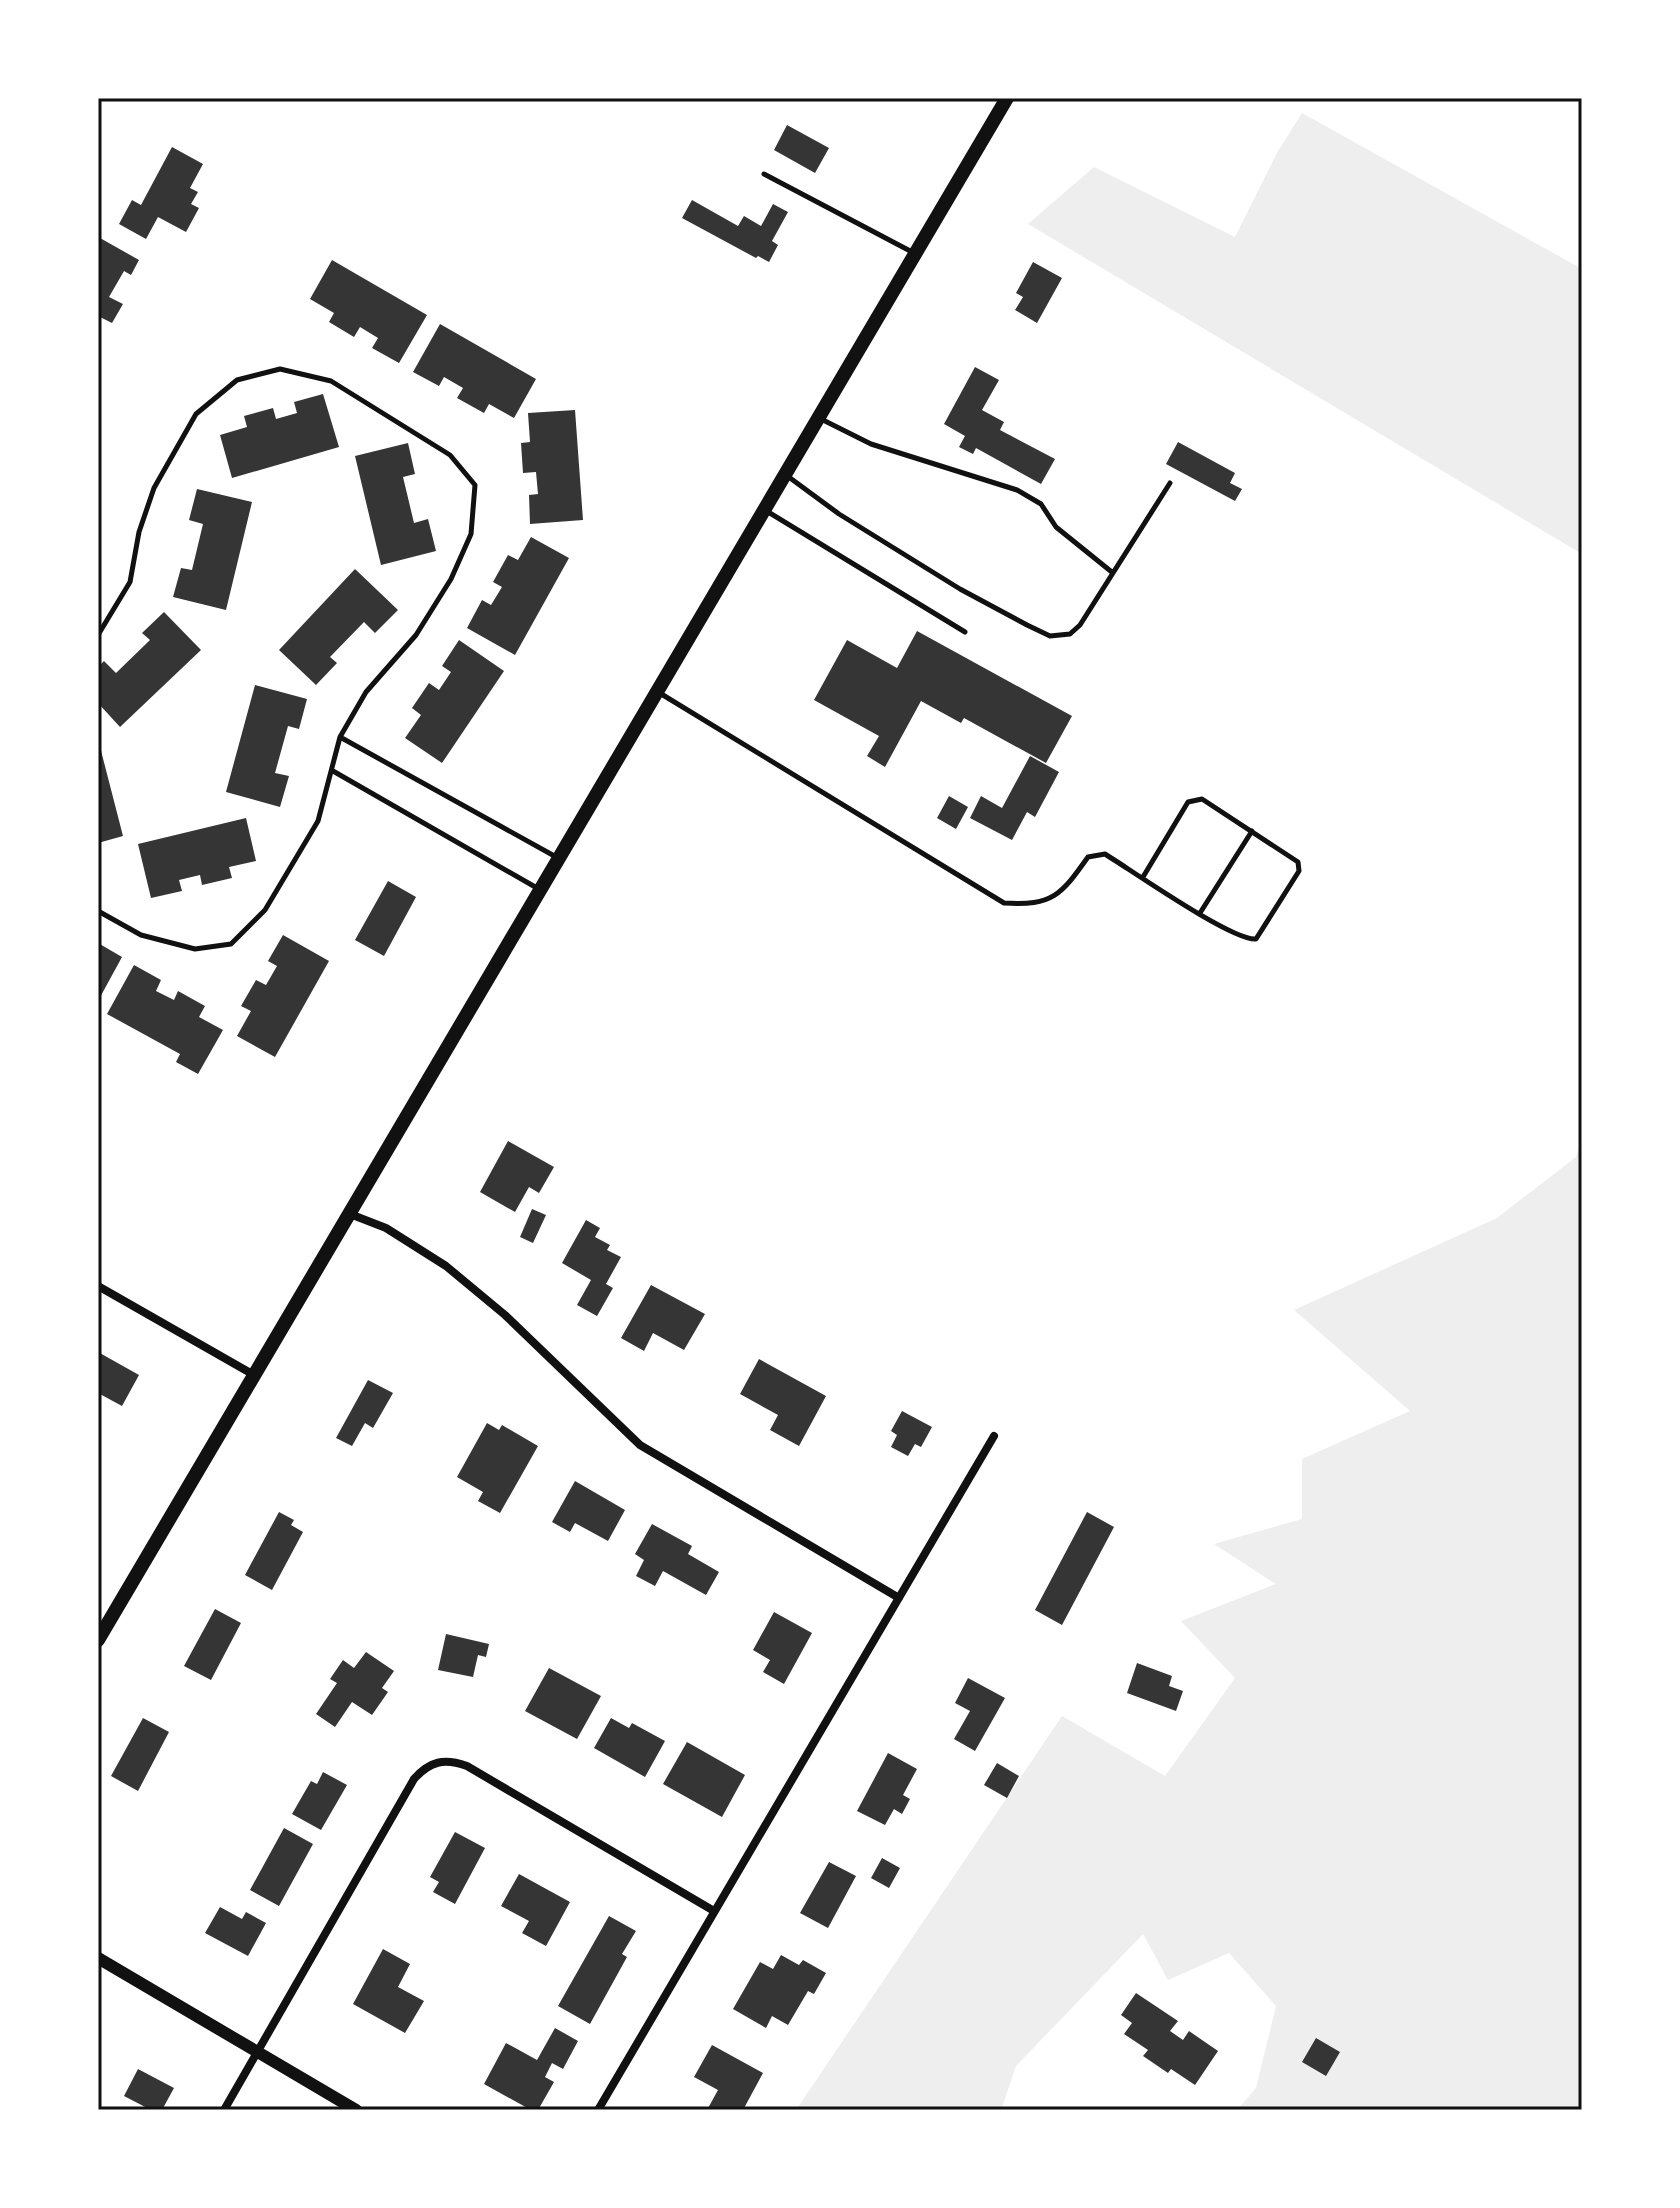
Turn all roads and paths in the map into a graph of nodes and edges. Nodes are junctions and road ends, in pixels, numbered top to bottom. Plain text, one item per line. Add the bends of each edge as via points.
1 (1007, 98) edge
2 (764, 174) dead end
3 (915, 253) junction
4 (818, 418) junction
5 (785, 474) junction
6 (1170, 483) dead end
7 (764, 510) junction
8 (1113, 573) junction
9 (965, 632) dead end
10 (98, 635) edge
11 (657, 692) junction
12 (340, 737) junction
13 (333, 771) junction
14 (1252, 831) junction
15 (559, 858) junction
16 (1143, 877) junction
17 (540, 890) junction
18 (98, 911) edge
19 (1200, 913) junction
20 (350, 1214) junction
21 (98, 1286) edge
22 (254, 1375) junction
23 (994, 1436) dead end
24 (899, 1598) junction
25 (98, 1640) edge
26 (714, 1911) junction
27 (98, 1958) edge
28 (257, 2051) junction
29 (224, 2110) edge
30 (356, 2110) edge
31 (598, 2110) edge

1 - 3 main road
2 - 3 lane
3 - 4 main road
4 - 5 main road
4 - 8 lane via 871,444 1017,490 1041,504 1056,527
5 - 7 main road
5 - 8 lane via 960,589 1050,636 1070,634 1080,625
6 - 8 lane
7 - 9 lane
7 - 11 main road
10 - 12 lane via 130,582 154,488 196,414 237,380 280,369 331,381 450,455 475,485 471,534 451,579 416,635 366,692
11 - 15 main road
11 - 16 lane via 1004,903 1049,901 1088,857 1105,854
12 - 13 lane
12 - 15 lane
13 - 17 lane
13 - 18 lane via 318,821 265,910 231,944 195,949 141,935
14 - 16 lane via 1202,799 1188,802
14 - 19 lane
14 - 19 lane via 1298,862 1299,871 1256,939 1245,940
15 - 17 main road
16 - 19 lane
17 - 20 main road
20 - 22 main road
20 - 24 street via 386,1228 446,1266 640,1445
21 - 22 street
22 - 25 main road
23 - 24 street
24 - 26 street
26 - 28 street via 467,1766 440,1760 414,1779
26 - 31 street
27 - 28 main road
28 - 29 street
28 - 30 main road

